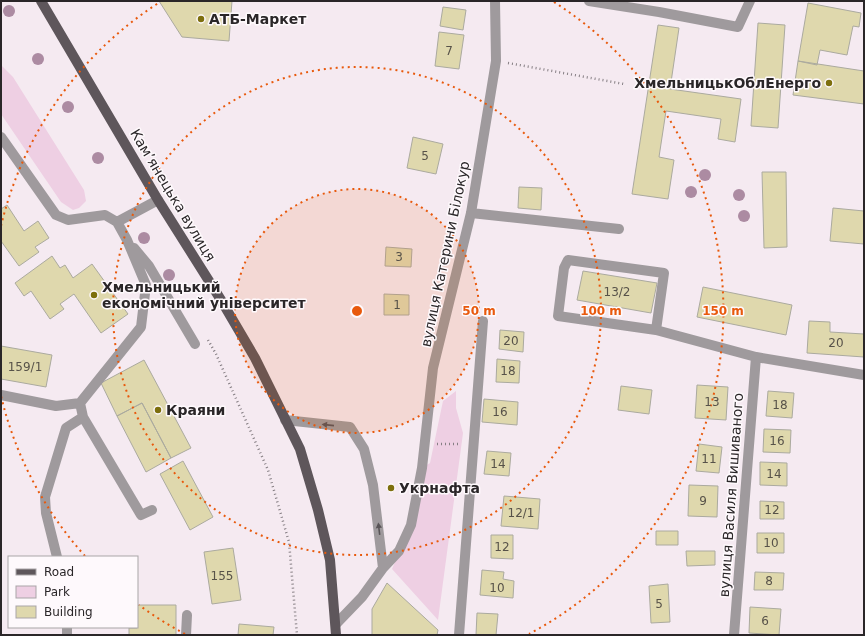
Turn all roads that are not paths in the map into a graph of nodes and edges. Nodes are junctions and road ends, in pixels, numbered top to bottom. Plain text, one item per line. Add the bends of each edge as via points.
1 (40, 1) edge
2 (495, 1) edge
3 (589, 1) edge
4 (750, 1) edge
5 (1, 137) edge
6 (158, 200) junction
7 (471, 213) junction
8 (117, 222) junction
9 (619, 229) dead end
10 (127, 240) junction
11 (483, 321) dead end
12 (656, 330) junction
13 (195, 344) dead end
14 (756, 357) junction
15 (864, 375) edge
16 (1, 395) edge
17 (80, 403) junction
18 (83, 417) junction
19 (285, 420) junction
20 (152, 510) dead end
21 (57, 556) edge
22 (383, 568) junction
23 (187, 615) dead end
24 (336, 624) junction
25 (186, 635) edge
26 (336, 635) edge
27 (459, 635) edge
28 (734, 635) edge

1 - 6 main road, Камʼянецька вулиця
2 - 7 street, вулиця Катерини Білокур via 496,61
3 - 4 street via 738,27
5 - 8 street via 56,215 68,220 105,215
6 - 8 street
6 - 19 main road, Камʼянецька вулиця via 221,300
7 - 9 street
7 - 22 street, вулиця Катерини Білокур via 433,368 425,444 411,525 399,551
8 - 10 street
10 - 13 street via 149,266
10 - 17 street via 146,285 141,327
11 - 27 street
12 - 12 street via 558,316 564,268 568,260 664,273
12 - 14 street
14 - 15 street
14 - 28 street, вулиця Василя Вишиваного
16 - 17 street via 56,406
17 - 18 street
18 - 20 street via 141,515
18 - 21 street via 66,428 45,497 46,513
22 -> 19 street via 373,485 364,449 350,427
19 - 24 main road, Камʼянецька вулиця via 300,449 318,510 330,560
22 - 24 street, вулиця Катерини Білокур via 362,597
23 - 25 street
24 - 26 main road, Камʼянецька вулиця

